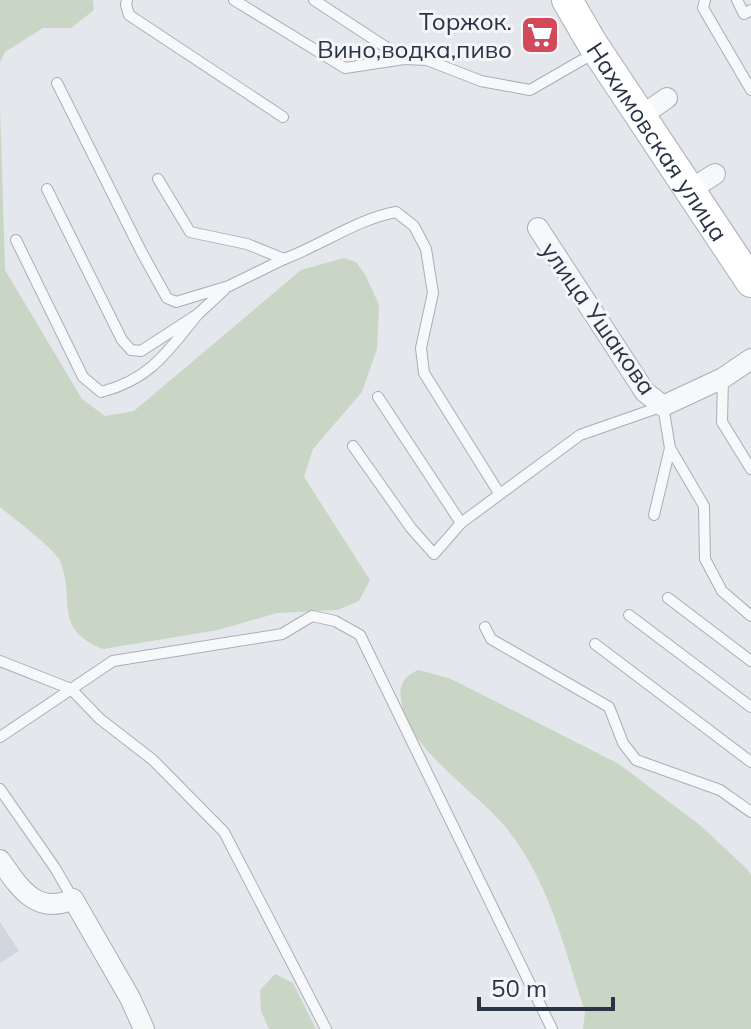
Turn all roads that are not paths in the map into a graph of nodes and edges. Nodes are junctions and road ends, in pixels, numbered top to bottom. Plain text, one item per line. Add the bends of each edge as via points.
1 (127, 0) edge
2 (234, 0) edge
3 (314, 0) edge
4 (567, 0) edge
5 (705, 0) edge
6 (737, 0) edge
7 (749, 13) edge
8 (598, 51) junction
9 (404, 59) junction
10 (57, 83) dead end
11 (751, 90) edge
12 (667, 98) dead end
13 (641, 116) junction
14 (283, 117) dead end
15 (715, 174) dead end
16 (158, 179) dead end
17 (47, 189) dead end
18 (690, 190) junction
19 (538, 228) dead end
20 (16, 240) dead end
21 (284, 259) junction
22 (751, 282) edge
23 (229, 286) junction
24 (198, 314) junction
25 (751, 359) edge
26 (723, 378) junction
27 (378, 397) dead end
28 (663, 406) junction
29 (353, 446) dead end
30 (670, 448) junction
31 (751, 469) edge
32 (499, 493) junction
33 (654, 515) dead end
34 (461, 523) junction
35 (668, 598) dead end
36 (629, 615) dead end
37 (751, 616) edge
38 (485, 627) dead end
39 (595, 644) dead end
40 (0, 661) edge
41 (751, 661) edge
42 (71, 689) junction
43 (751, 707) edge
44 (0, 737) edge
45 (751, 762) edge
46 (0, 789) edge
47 (751, 812) edge
48 (0, 860) edge
49 (73, 899) junction
50 (144, 1029) edge
51 (326, 1029) edge
52 (552, 1029) edge

1 - 14 lane via 129,15
2 - 9 lane via 345,68
3 - 9 lane
4 - 8 main road, Нахимовская улица
5 - 11 lane via 703,8
6 - 7 lane
8 - 9 lane via 530,90 481,81 427,60
8 - 13 main road, Нахимовская улица
10 - 23 lane via 167,298 176,302
12 - 13 street
13 - 18 main road, Нахимовская улица
15 - 18 street
16 - 21 lane via 190,232 247,244
17 - 24 lane via 131,350 141,351
18 - 22 main road, Нахимовская улица
19 - 28 street, улица Ушакова via 645,392
20 - 24 lane via 83,377 101,392 155,367
21 - 23 lane
21 - 32 lane via 377,215 396,212 414,226 426,249 433,293 421,348 424,373
23 - 24 lane
25 - 26 street
26 - 28 street
26 - 31 lane via 722,422
27 - 34 lane
28 - 30 lane
28 - 32 lane via 580,435
29 - 34 lane via 434,554
30 - 33 lane
30 - 37 lane via 704,506 705,559 722,591
32 - 34 lane
35 - 41 lane
36 - 43 lane
38 - 47 lane via 491,639 609,707 636,760 720,790
39 - 45 lane
40 - 42 lane
42 - 44 lane
42 - 51 lane via 153,760 224,832
42 - 52 lane via 113,661 282,634 312,616 360,635
46 - 49 lane
48 - 49 street via 35,900 61,905
49 - 50 street

